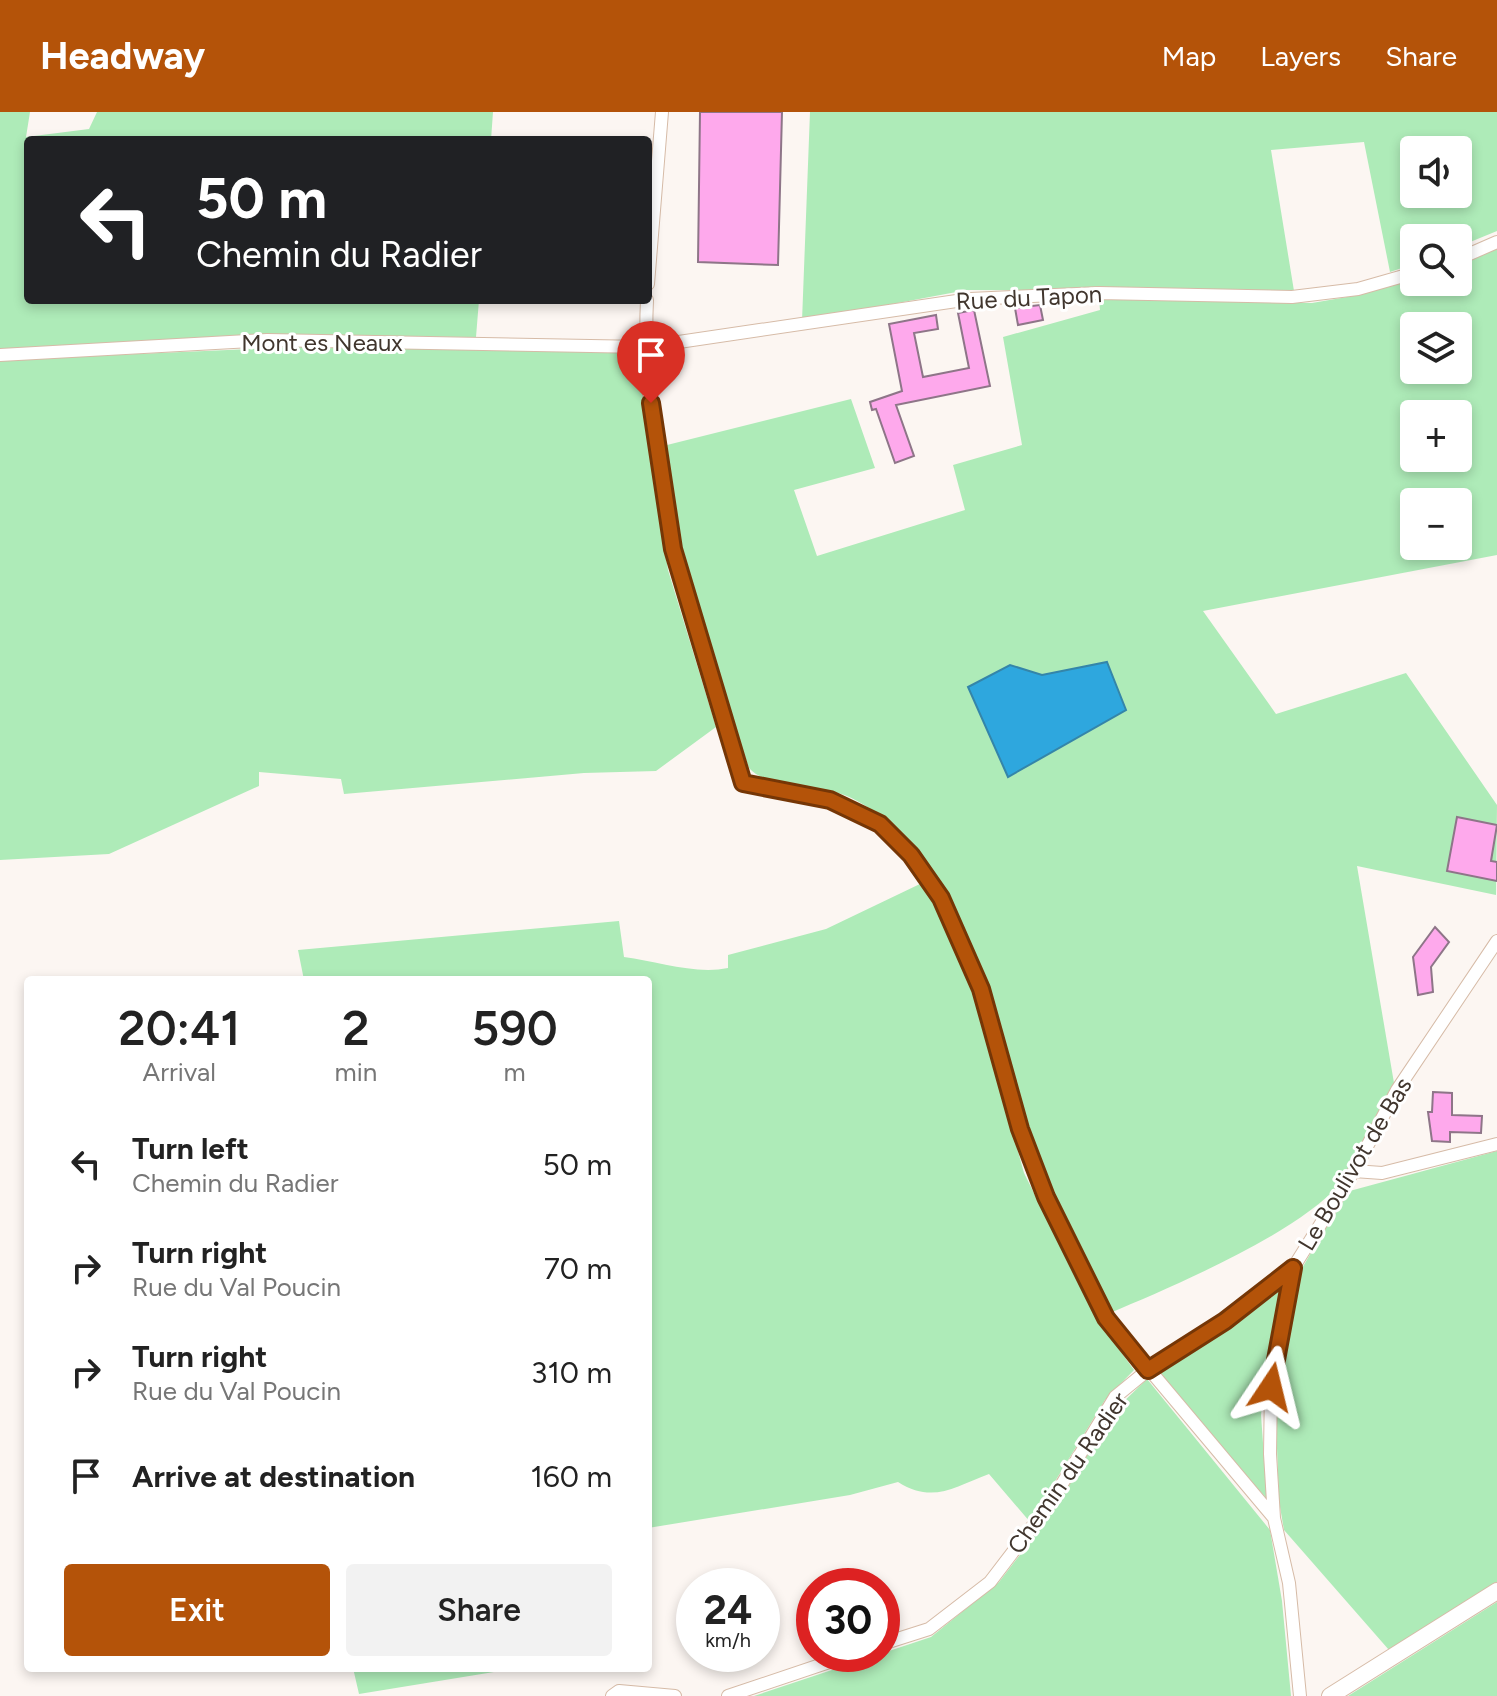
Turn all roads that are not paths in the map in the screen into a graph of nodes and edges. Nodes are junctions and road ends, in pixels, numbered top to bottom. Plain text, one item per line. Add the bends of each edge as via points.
1 (662, 112) edge
2 (652, 235) edge
3 (1497, 242) edge
4 (1472, 253) edge
5 (1400, 277) edge
6 (647, 304) edge
7 (645, 347) junction
8 (0, 355) edge
9 (1497, 941) edge
10 (1497, 1144) edge
11 (1354, 1171) junction
12 (1293, 1268) junction
13 (1148, 1370) junction
14 (1274, 1518) junction
15 (1497, 1591) edge
16 (900, 1638) edge
17 (799, 1672) edge
18 (612, 1696) edge
19 (675, 1696) edge
20 (728, 1696) edge
21 (1300, 1696) edge
22 (1330, 1696) edge

1 - 2 street
3 - 4 street
5 - 7 street, Rue du Tapon via 1358,289 1292,297 1099,293 970,299
6 - 7 street
7 - 8 street, Mont es Neaux via 267,340
7 - 13 street via 673,549 743,783 830,800 880,824 911,855 941,898 981,989 1020,1129 1046,1197 1106,1318
9 - 11 street, Le Boulivot de Bas via 1397,1090
10 - 11 street via 1382,1173
11 - 12 street, Le Boulivot de Bas
12 - 13 street, Chemin du Radier via 1225,1321
12 - 14 street, Le Boulivot de Bas via 1271,1387
13 - 14 street
13 - 16 street, Chemin du Radier via 1115,1397 1051,1502 990,1582 929,1629
14 - 21 street, Le Boulivot de Bas via 1289,1583
15 - 22 street
17 - 20 street
18 - 19 street via 619,1691

